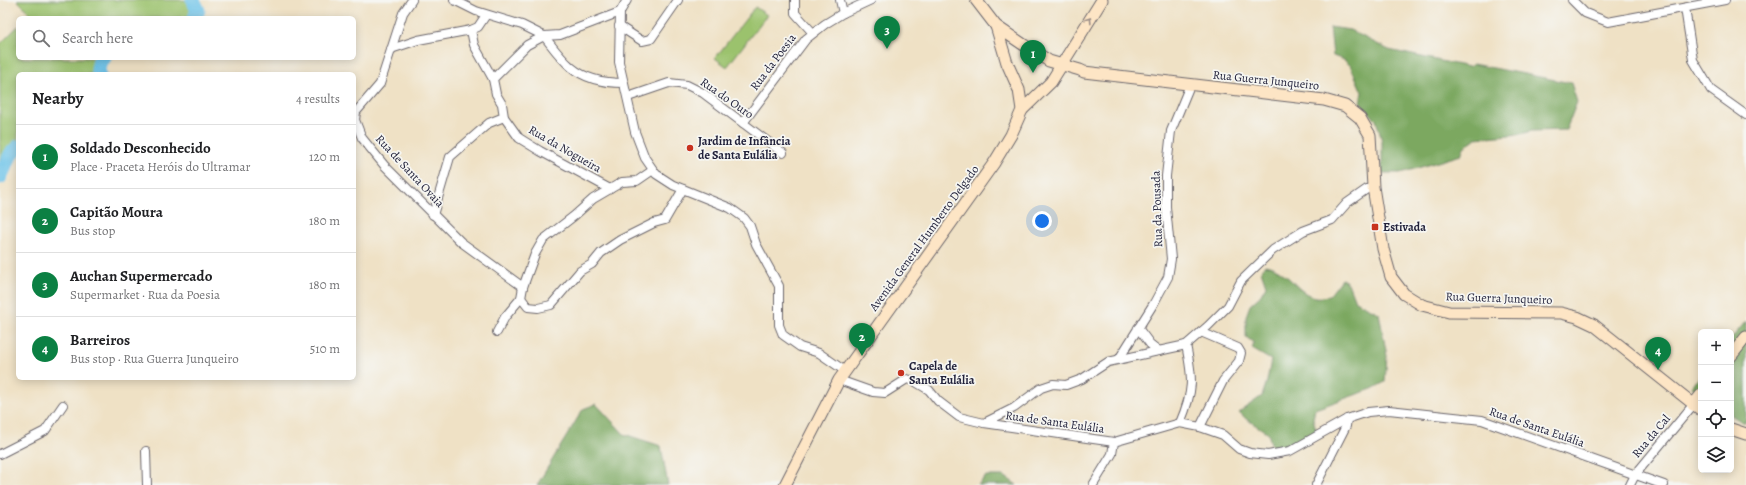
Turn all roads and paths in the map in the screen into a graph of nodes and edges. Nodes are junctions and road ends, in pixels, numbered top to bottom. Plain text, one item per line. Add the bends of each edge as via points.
1 (412, 0) edge
2 (454, 0) edge
3 (627, 0) edge
4 (678, 0) edge
5 (794, 0) edge
6 (840, 0) edge
7 (871, 0) edge
8 (976, 0) edge
9 (1102, 0) edge
10 (1572, 0) edge
11 (1725, 0) edge
12 (1685, 8) junction
13 (620, 12) junction
14 (843, 13) junction
15 (486, 15) junction
16 (619, 26) junction
17 (996, 26) junction
18 (471, 30) junction
19 (813, 33) junction
20 (544, 36) junction
21 (1024, 45) junction
22 (391, 49) junction
23 (1007, 63) junction
24 (1061, 64) junction
25 (1080, 70) junction
26 (493, 79) junction
27 (1051, 82) junction
28 (624, 83) junction
29 (1190, 85) junction
30 (1019, 90) junction
31 (1036, 94) junction
32 (628, 97) junction
33 (1022, 110) junction
34 (356, 112) edge
35 (1746, 115) edge
36 (504, 117) junction
37 (743, 123) junction
38 (356, 128) edge
39 (783, 153) dead end
40 (653, 170) junction
41 (1373, 187) junction
42 (610, 189) junction
43 (684, 189) junction
44 (433, 215) junction
45 (523, 287) junction
46 (521, 298) junction
47 (1138, 328) junction
48 (497, 332) dead end
49 (1201, 332) junction
50 (1746, 337) edge
51 (1186, 345) junction
52 (1159, 351) junction
53 (1734, 352) edge
54 (1119, 359) junction
55 (842, 376) junction
56 (63, 405) dead end
57 (1697, 408) edge
58 (1347, 420) junction
59 (984, 423) junction
60 (1180, 423) junction
61 (1200, 427) junction
62 (1734, 430) edge
63 (1746, 434) edge
64 (1114, 442) junction
65 (146, 451) dead end
66 (0, 454) edge
67 (1635, 475) junction
68 (147, 485) edge
69 (785, 485) edge
70 (1093, 485) edge
71 (1316, 485) edge
72 (1630, 485) edge
73 (1664, 485) edge

1 - 22 street, Rua de Santa Ovaia via 403,13
2 - 15 street
3 - 13 street
4 - 16 street via 651,39 642,41
5 - 19 street via 795,13
6 - 14 street
7 - 14 street, Rua da Poesia
8 - 17 street
24 -> 9 street
10 - 12 street via 1585,13 1608,22
11 - 12 street
12 - 35 street via 1693,60 1711,90
13 - 16 street
13 - 20 street via 560,35
14 - 19 street, Rua da Poesia
15 - 18 street via 478,27
15 - 20 street via 522,25
16 - 28 street via 619,62
17 - 21 street, Rua Guerra Junqueiro
17 - 23 street
18 - 22 street via 418,40
18 - 26 street, Rua da Nogueira via 474,45
19 - 37 street, Rua da Poesia
20 - 26 street via 527,45
20 - 28 street via 571,67 595,80
21 - 23 street via 1011,50
21 - 24 street, Rua Guerra Junqueiro
22 - 34 street, Rua de Santa Ovaia via 380,84
23 - 30 street
24 - 25 street, Rua Guerra Junqueiro
24 - 27 street
25 - 27 street
25 - 29 street, Rua Guerra Junqueiro
26 - 36 street, Rua da Nogueira
27 - 31 street
28 - 32 street
29 - 41 street, Rua Guerra Junqueiro via 1324,100 1345,106 1360,118 1370,135
29 - 47 street, Rua da Pousada via 1171,131 1166,176 1171,259 1168,277
30 - 31 street via 1027,95
30 - 33 street
31 - 33 street
32 - 37 street, Rua do Ouro via 669,83 687,85 703,93
32 - 40 street via 635,132 645,158
33 - 55 street, Avenida General Humberto Delgado via 994,163
36 - 42 street, Rua da Nogueira via 519,138
36 - 44 street via 489,123 450,157
37 - 39 street, Rua do Ouro
38 - 44 street, Rua de Santa Ovaia via 384,165
40 - 42 street via 637,181 622,182
40 - 43 street, Rua de Santa Eulália via 667,181
41 - 49 street via 1347,203 1332,220 1304,231 1273,250 1241,281 1228,306
41 - 57 street, Rua Guerra Junqueiro via 1383,249 1391,277 1404,294 1422,305 1449,312 1561,313 1577,317 1594,325
42 - 45 street via 593,199 543,240
43 - 46 street via 665,220 620,240 601,253 592,264 580,271 551,305 528,307
43 - 55 street, Rua de Santa Eulália via 730,208 744,218 779,286 779,325 783,335 800,347 819,353
44 - 45 street, Rua de Santa Ovaia via 461,242
45 - 46 street
46 - 48 street via 505,317
47 - 52 street
47 - 54 street, Rua da Pousada
49 - 51 street
49 - 61 street via 1238,348 1240,353 1239,361 1223,381
50 - 53 street
51 - 52 street
51 - 60 street via 1192,386
52 - 54 street
54 - 59 street via 1108,362 1082,379 1066,385 1053,384 1041,388 1014,408
55 - 59 street, Rua de Santa Eulália via 873,392 885,393 907,379 914,381 929,390 938,401 959,417
55 - 69 street, Avenida General Humberto Delgado
56 - 66 street via 45,431
57 - 67 street, Rua da Cal
58 - 61 street, Rua de Santa Eulália via 1290,451 1268,455 1239,449 1223,435
58 - 67 street, Rua de Santa Eulália via 1368,412 1389,410 1482,420
58 - 71 street
59 - 64 street, Rua de Santa Eulália
60 - 61 street, Rua de Santa Eulália
60 - 64 street, Rua de Santa Eulália
62 - 63 street
64 - 70 street via 1112,454
65 - 68 street
67 - 72 street, Rua da Cal
67 - 73 street, Rua de Santa Eulália

